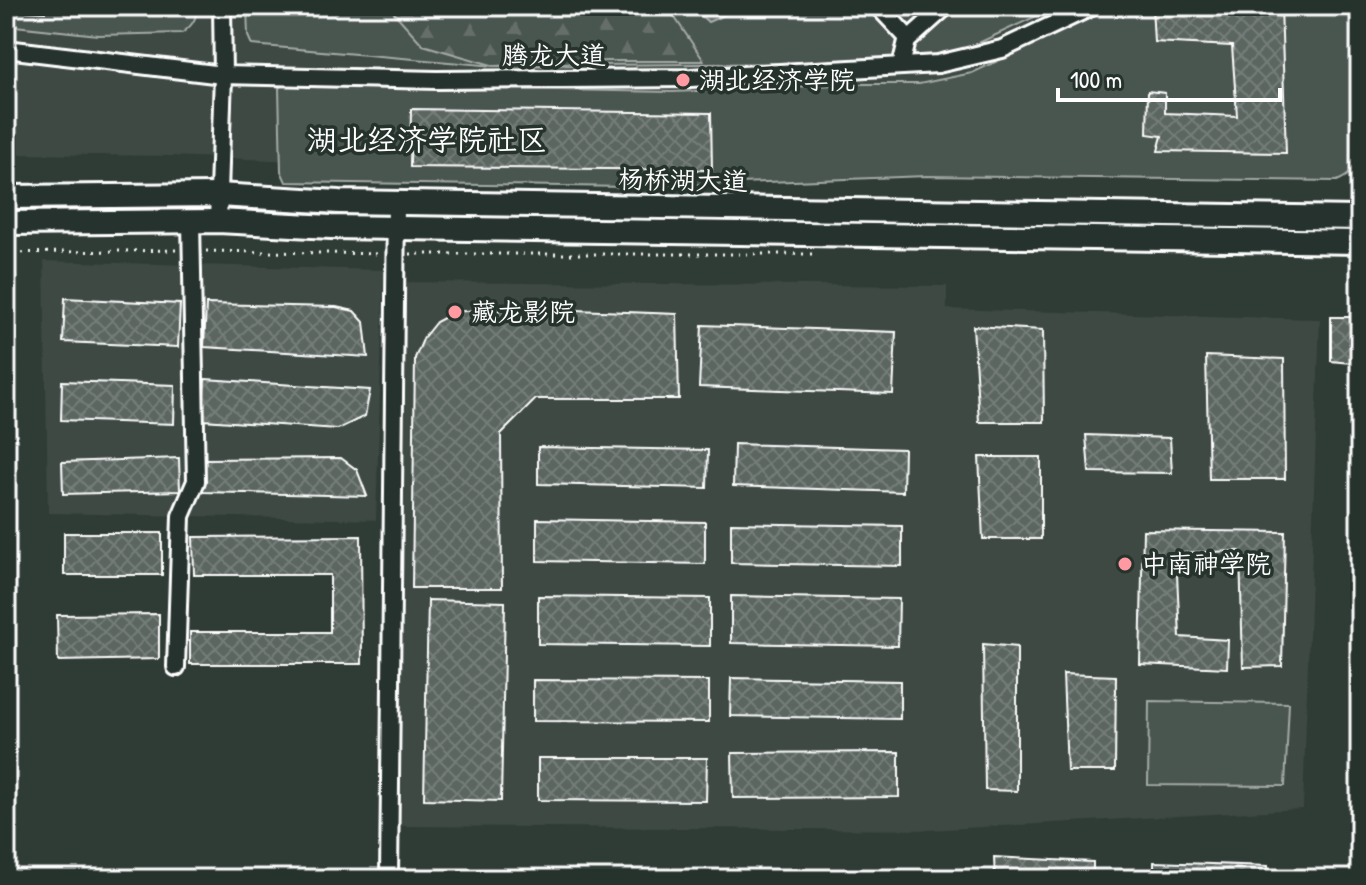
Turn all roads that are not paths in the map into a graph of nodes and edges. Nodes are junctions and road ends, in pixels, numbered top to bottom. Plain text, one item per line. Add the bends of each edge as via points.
1 (222, 6) edge
2 (878, 6) edge
3 (946, 6) edge
4 (1093, 6) edge
5 (909, 39) junction
6 (6, 49) edge
7 (901, 66) junction
8 (223, 75) junction
9 (218, 195) junction
10 (6, 197) edge
11 (396, 203) junction
12 (191, 221) junction
13 (218, 221) junction
14 (6, 223) edge
15 (396, 228) junction
16 (1360, 231) edge
17 (176, 667) dead end
18 (389, 879) edge

1 - 8 street
2 - 5 street
3 - 5 street
4 - 7 street, 腾龙大道 via 1002,49 938,64
5 - 7 street
6 - 8 street, 腾龙大道
7 - 8 street, 腾龙大道 via 691,78
8 - 9 street
9 - 10 main road, 杨桥湖大道
9 - 11 main road, 杨桥湖大道
9 - 13 street
11 - 15 street
11 - 16 main road, 杨桥湖大道
12 - 13 main road, 杨桥湖大道
12 - 14 main road, 杨桥湖大道
12 - 17 street via 196,481 181,516
13 - 15 main road, 杨桥湖大道
15 - 16 main road, 杨桥湖大道
15 - 18 street

